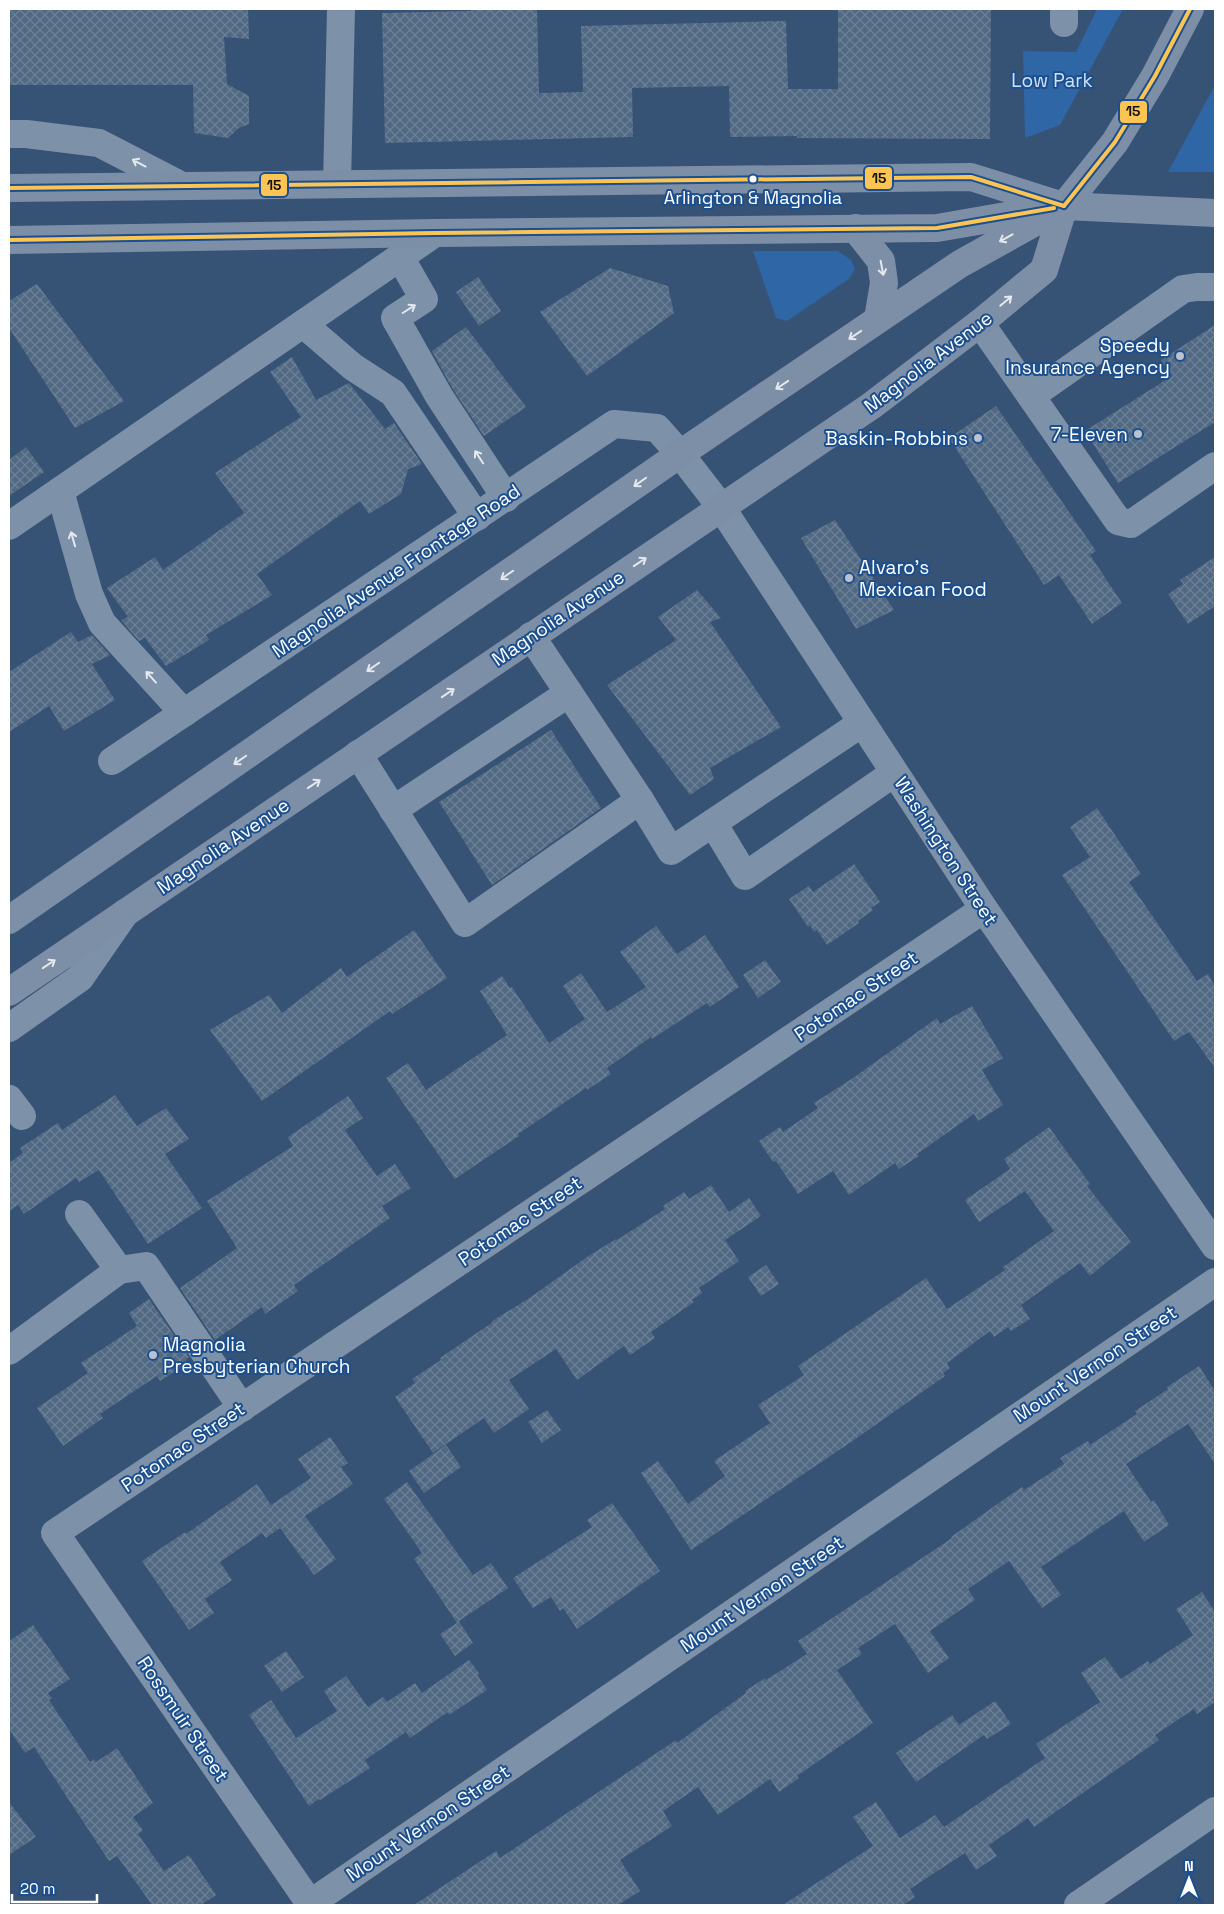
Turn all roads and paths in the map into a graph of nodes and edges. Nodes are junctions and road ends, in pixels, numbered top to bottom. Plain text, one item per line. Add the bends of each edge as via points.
1 (341, 9) edge
2 (1190, 9) edge
3 (9, 134) edge
4 (337, 184) junction
5 (182, 186) junction
6 (9, 188) edge
7 (1064, 206) junction
8 (1215, 213) edge
9 (855, 228) junction
10 (435, 233) junction
11 (9, 240) edge
12 (400, 257) junction
13 (1215, 287) edge
14 (878, 319) junction
15 (980, 323) junction
16 (303, 324) junction
17 (1031, 396) junction
18 (680, 454) junction
19 (1215, 466) edge
20 (60, 491) junction
21 (506, 498) junction
22 (720, 507) junction
23 (477, 517) junction
24 (9, 526) edge
25 (531, 636) junction
26 (569, 693) junction
27 (184, 713) junction
28 (862, 723) junction
29 (358, 754) junction
30 (112, 761) dead end
31 (894, 773) junction
32 (640, 800) junction
33 (393, 810) junction
34 (713, 823) junction
35 (984, 910) junction
36 (126, 912) junction
37 (9, 920) edge
38 (9, 992) edge
39 (9, 1028) edge
40 (79, 1214) dead end
41 (1215, 1246) edge
42 (119, 1270) junction
43 (1215, 1282) edge
44 (9, 1351) edge
45 (242, 1408) junction
46 (55, 1533) joint
47 (1215, 1812) edge
48 (309, 1905) edge
49 (1078, 1905) edge

1 - 4 street
2 - 7 main road, Magnolia Avenue via 1115,142
5 -> 3 street via 99,143
4 - 5 main road
4 - 7 main road via 971,177
5 - 6 main road
7 - 8 main road
7 - 9 main road via 937,228
7 -> 14 main road, Magnolia Avenue via 960,264
15 -> 7 main road, Magnolia Avenue via 1044,270
9 - 10 main road
9 -> 14 main road via 881,261 884,283
10 - 11 main road
10 - 12 street
12 - 16 street
21 -> 12 street via 439,396 395,318 424,299
13 - 17 street via 1183,289
14 -> 18 main road, Magnolia Avenue
15 - 17 street
15 - 22 main road, Magnolia Avenue via 871,406
16 - 20 street
16 - 23 street via 353,367 393,394
17 - 19 street via 1118,521 1131,524
18 - 21 street, Magnolia Avenue Frontage Road via 657,428 614,424
18 - 22 street, Washington Street
18 -> 37 main road, Magnolia Avenue
20 - 24 street
27 -> 20 street via 102,623 89,594
21 - 23 street, Magnolia Avenue Frontage Road
25 -> 22 main road, Magnolia Avenue
22 - 28 street, Washington Street
23 - 27 street, Magnolia Avenue Frontage Road
25 - 26 street
29 -> 25 main road, Magnolia Avenue
26 - 32 street
26 - 33 street
27 - 30 street, Magnolia Avenue Frontage Road
28 - 31 street, Washington Street
28 - 34 street
29 - 33 street
36 -> 29 main road, Magnolia Avenue
31 - 34 street via 745,876
31 - 35 street, Washington Street
32 - 33 street via 465,923
32 - 34 street via 671,851
35 - 41 street, Washington Street
35 - 45 street, Potomac Street
38 -> 36 main road, Magnolia Avenue
36 - 39 street via 80,978
40 - 42 street
42 - 44 street
42 - 45 street via 146,1266
43 - 48 street, Mount Vernon Street
45 - 46 street, Potomac Street
46 - 48 street, Rossmuir Street
47 - 49 street

